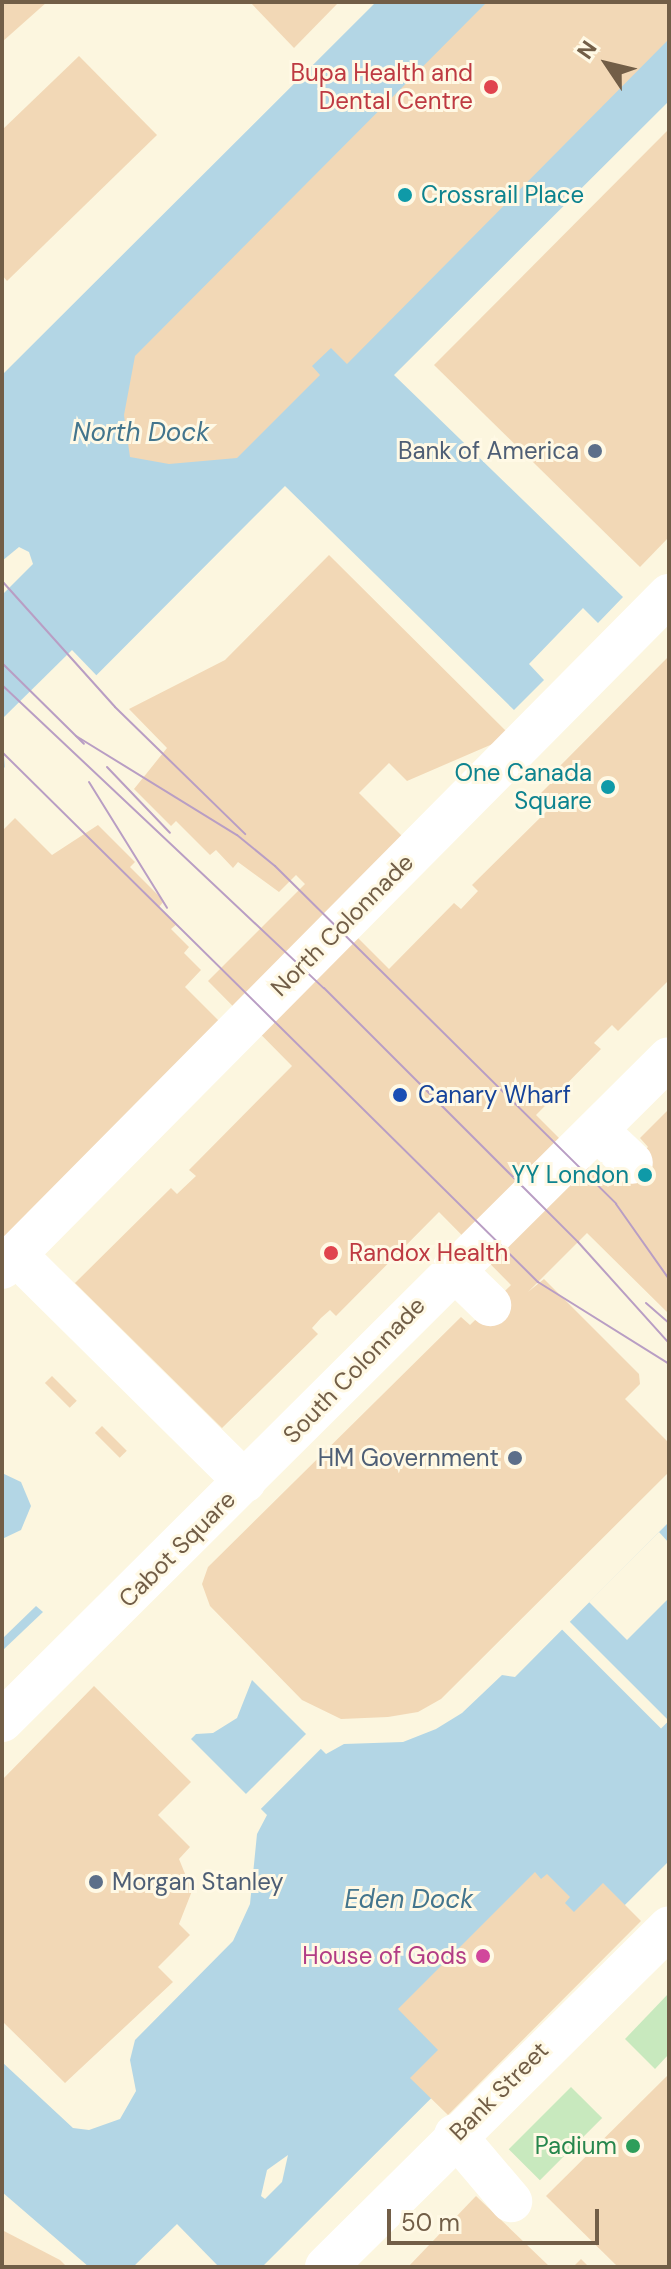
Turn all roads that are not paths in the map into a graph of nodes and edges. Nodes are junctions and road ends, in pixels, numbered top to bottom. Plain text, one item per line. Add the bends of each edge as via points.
1 (669, 595) edge
2 (669, 1058) edge
3 (599, 1132) junction
4 (632, 1163) dead end
5 (9, 1262) edge
6 (453, 1269) junction
7 (490, 1305) dead end
8 (245, 1482) junction
9 (2, 1721) edge
10 (669, 1927) edge
11 (455, 2135) junction
12 (511, 2201) dead end
13 (327, 2265) edge

1 - 5 street, North Colonnade via 369,887
2 - 3 street, South Colonnade
3 - 4 street
3 - 6 street, South Colonnade
5 - 8 street, Cabot Square
6 - 7 street
6 - 8 street, South Colonnade
8 - 9 street, Cabot Square
10 - 11 street, Bank Street
11 - 12 street
11 - 13 street, Bank Street

